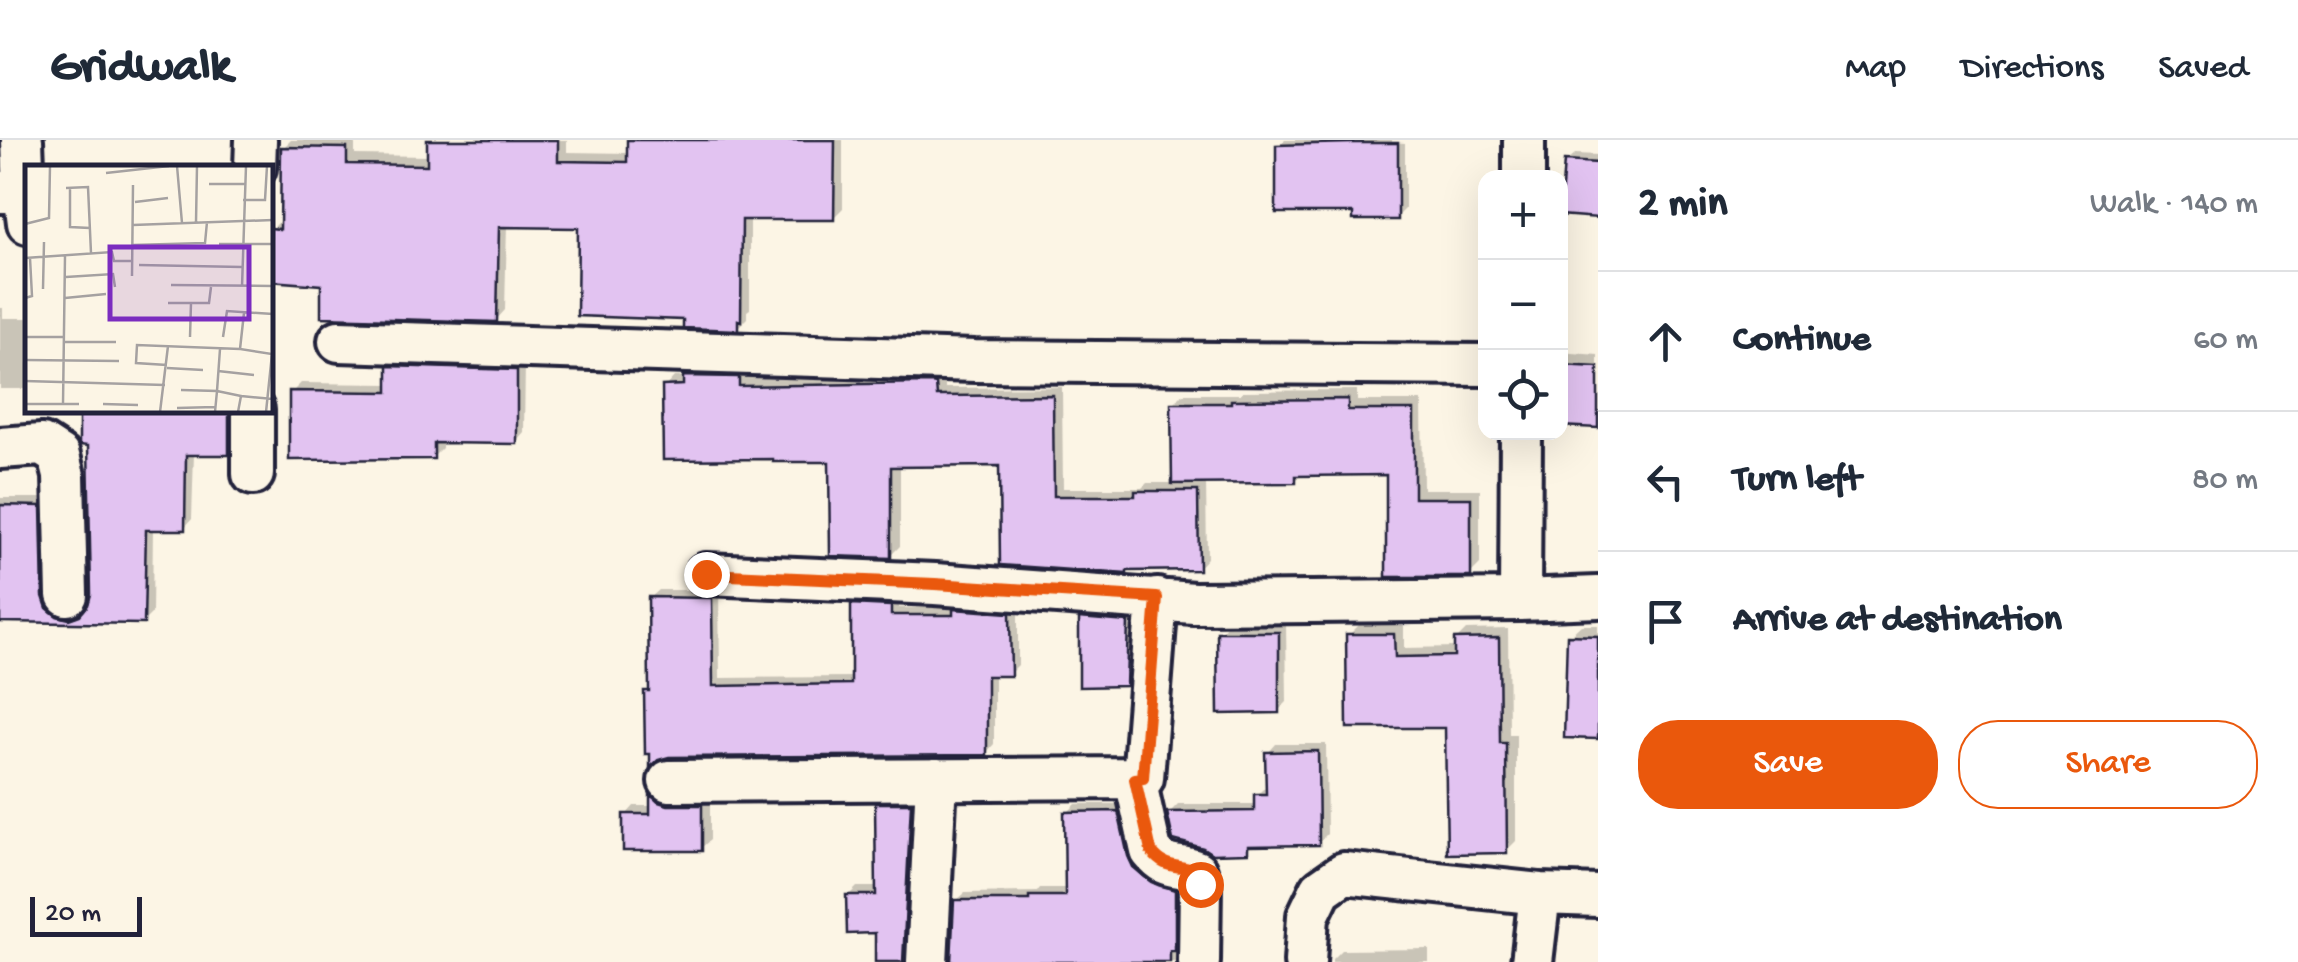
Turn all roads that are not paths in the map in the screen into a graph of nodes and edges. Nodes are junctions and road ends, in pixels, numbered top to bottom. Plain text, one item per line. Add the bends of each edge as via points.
1 (22, 140) edge
2 (256, 140) edge
3 (1524, 140) edge
4 (255, 165) edge
5 (1524, 170) edge
6 (17, 202) edge
7 (339, 341) dead end
8 (1478, 365) edge
9 (253, 412) edge
10 (1521, 440) edge
11 (0, 448) edge
12 (253, 474) dead end
13 (706, 574) dead end
14 (66, 596) dead end
15 (1598, 597) edge
16 (1157, 598) junction
17 (1520, 600) junction
18 (936, 779) junction
19 (1135, 779) junction
20 (669, 781) dead end
21 (1540, 894) junction
22 (1598, 896) edge
23 (928, 962) edge
24 (1199, 962) edge
25 (1305, 962) edge
26 (1532, 962) edge

1 - 6 street
2 - 4 street
3 - 5 street
7 - 8 street via 974,361
9 - 12 street
10 - 17 street
11 - 14 street via 42,446 59,456
13 - 16 street
15 - 17 street
16 - 17 street
16 - 19 street via 1143,778
18 - 19 street
18 - 20 street
18 - 23 street
19 - 24 street via 1151,851 1167,866 1196,871
21 - 22 street
21 - 25 street via 1344,873 1320,889 1308,916
21 - 26 street

